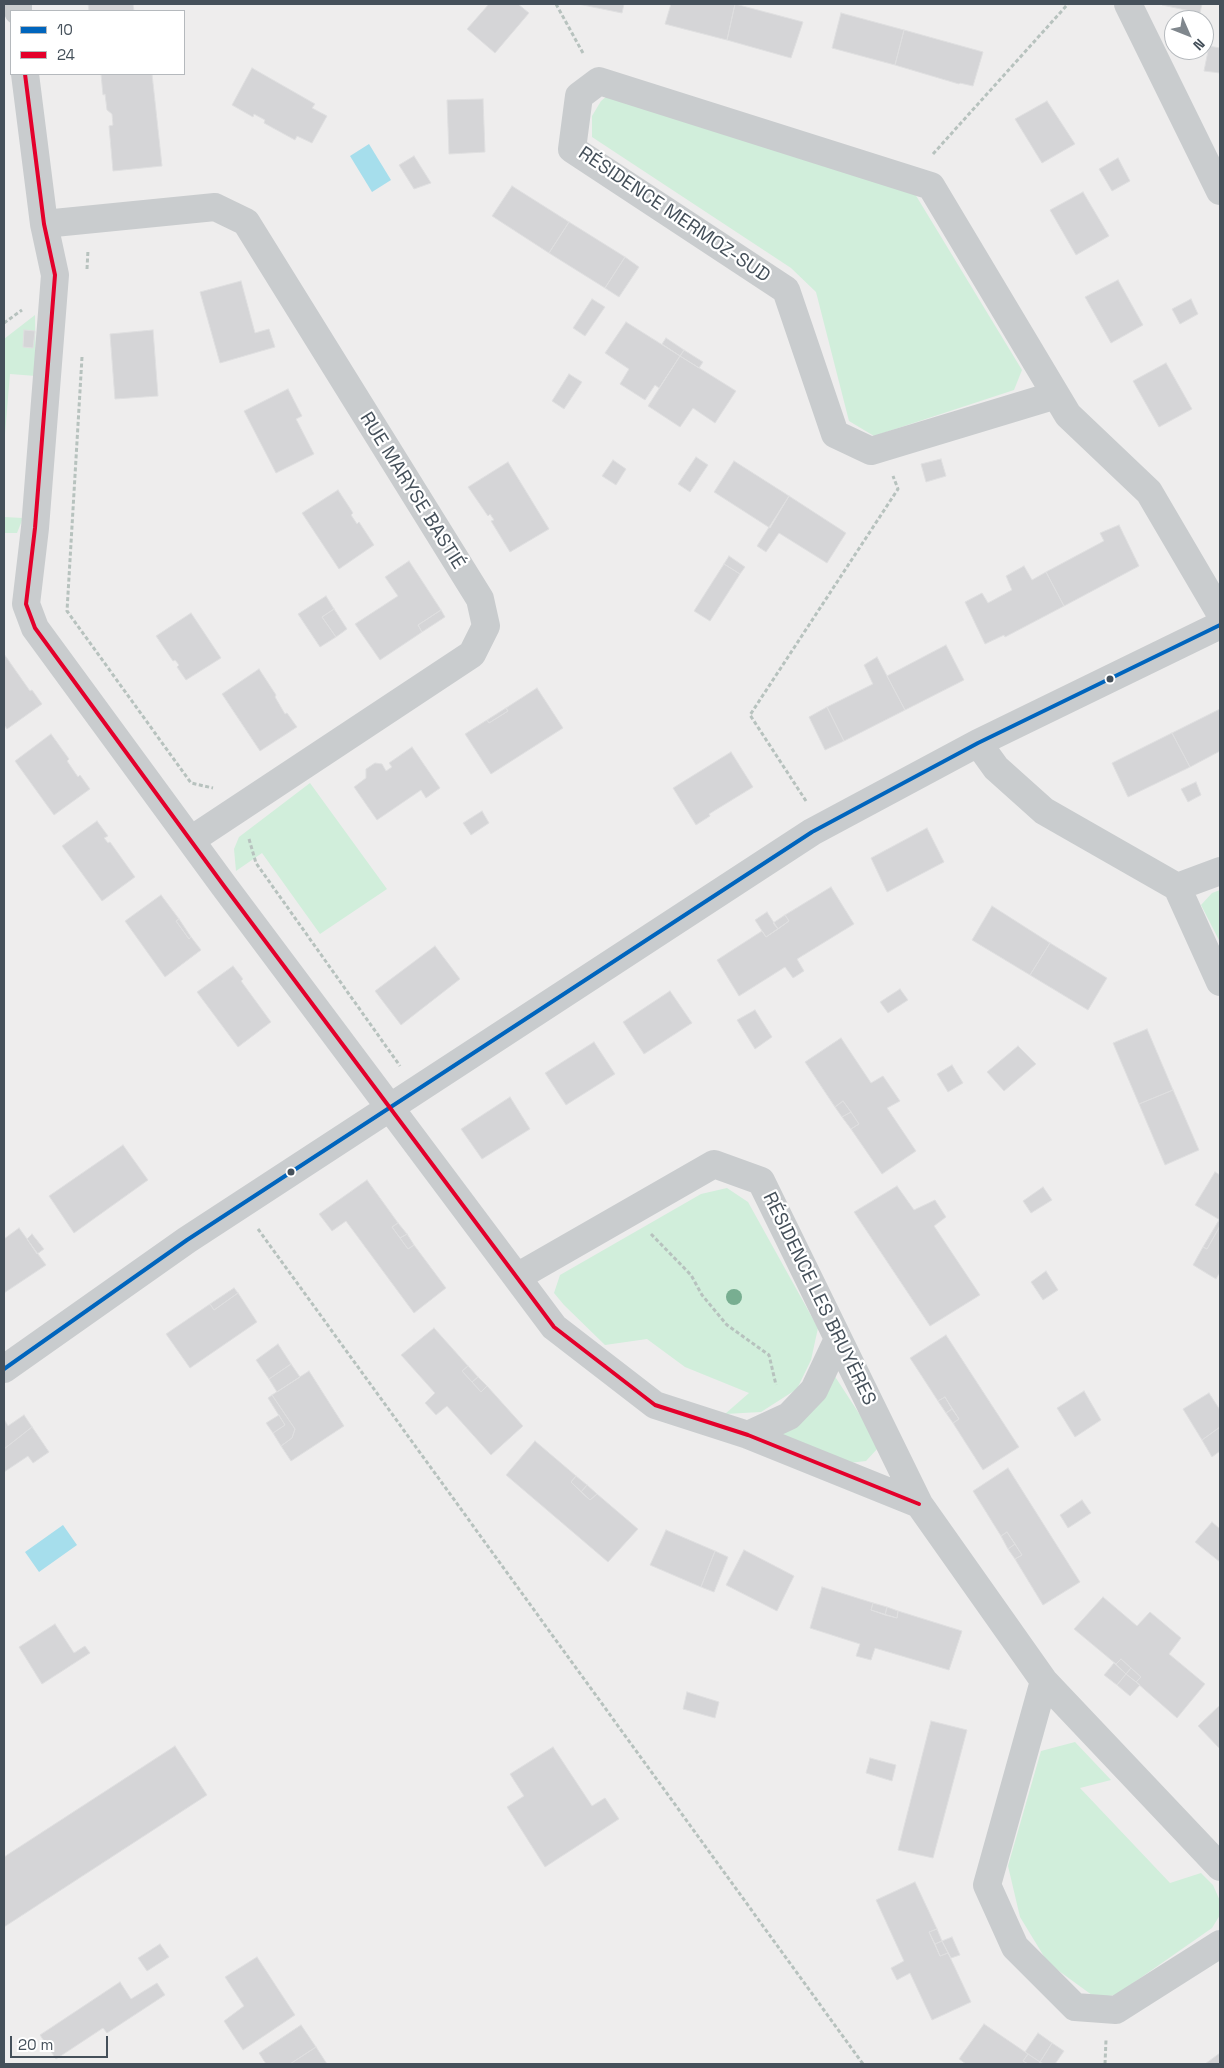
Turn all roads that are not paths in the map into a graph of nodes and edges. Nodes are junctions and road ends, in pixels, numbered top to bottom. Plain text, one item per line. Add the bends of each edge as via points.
1 (1128, 4) edge
2 (25, 75) edge
3 (1220, 191) edge
4 (44, 224) junction
5 (1056, 395) junction
6 (1220, 613) edge
7 (1220, 625) edge
8 (978, 743) junction
9 (192, 840) junction
10 (1220, 871) edge
11 (1177, 887) junction
12 (1220, 982) edge
13 (391, 1108) junction
14 (517, 1277) junction
15 (838, 1339) junction
16 (4, 1369) edge
17 (748, 1435) junction
18 (919, 1504) junction
19 (1044, 1682) junction
20 (1220, 1867) edge
21 (1220, 1944) edge

1 - 3 street
2 - 4 street
4 - 9 street via 55,275 36,528 26,604 36,628
4 - 9 street, RUE MARYSE BASTIÉ via 215,206 246,222 480,599 486,626 472,654
5 - 5 street, RÉSIDENCE MERMOZ-SUD via 931,186 599,82 579,96 572,149 786,290 835,434 871,451
5 - 6 street via 1068,415 1148,492
7 - 8 street
8 - 11 street via 996,768 1044,811
8 - 13 street via 822,827
9 - 13 street
10 - 11 street
11 - 12 street
13 - 14 street
13 - 16 street via 187,1240
14 - 15 street, RÉSIDENCE LES BRUYÈRES via 714,1164 761,1181
14 - 17 street via 554,1327 655,1405
15 - 17 street via 814,1390 789,1416
15 - 18 street, RÉSIDENCE LES BRUYÈRES
17 - 18 street
18 - 19 street, RÉSIDENCE LES BRUYÈRES
19 - 20 street, RÉSIDENCE LES BRUYÈRES
19 - 21 street via 987,1885 1015,1947 1075,2007 1116,2010

